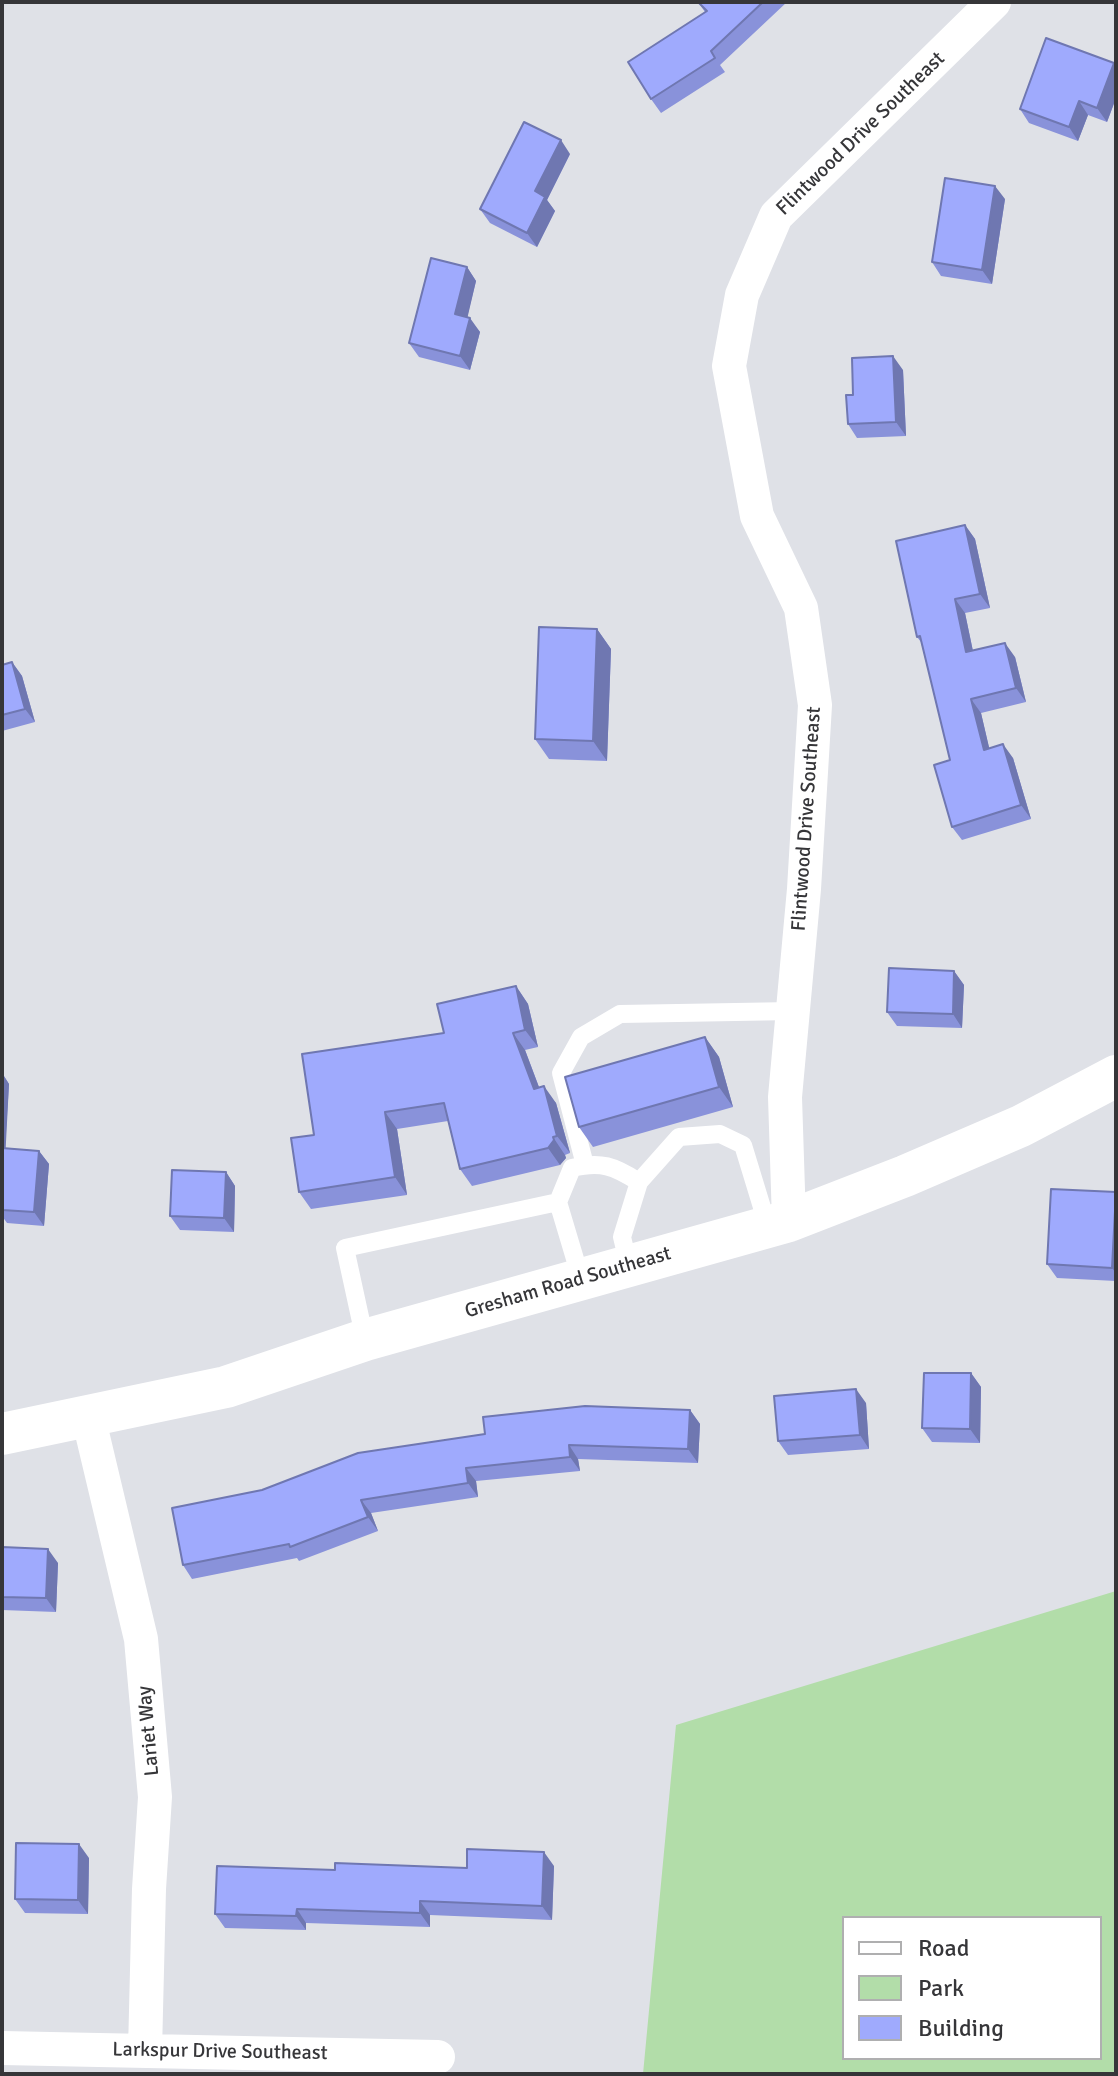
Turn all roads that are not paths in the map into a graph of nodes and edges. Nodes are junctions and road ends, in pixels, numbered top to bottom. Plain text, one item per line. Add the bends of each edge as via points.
1 (994, 2) edge
2 (793, 1011) junction
3 (1116, 1076) edge
4 (585, 1165) junction
5 (639, 1182) junction
6 (558, 1202) junction
7 (779, 1224) junction
8 (629, 1266) junction
9 (581, 1279) junction
10 (365, 1340) junction
11 (88, 1416) junction
12 (2, 1434) edge
13 (2, 2048) edge
14 (145, 2051) junction
15 (438, 2057) dead end

1 - 2 street, Flintwood Drive Southeast via 776,216 742,295 729,366 757,516 801,608 815,705
2 - 4 lane via 620,1014 581,1037 561,1073
2 - 7 street, Flintwood Drive Southeast
3 - 7 street, Gresham Road Southeast via 1021,1126
4 - 5 lane via 613,1166
4 - 6 lane via 572,1168
5 - 7 lane via 679,1137 720,1134 743,1145
5 - 8 lane via 622,1237
6 - 9 lane
6 - 10 lane via 345,1248
7 - 8 street, Gresham Road Southeast
8 - 9 street, Gresham Road Southeast
9 - 10 street, Gresham Road Southeast
10 - 11 street, Gresham Road Southeast via 226,1387
11 - 12 street, Gresham Road Southeast
11 - 14 street, Lariet Way via 141,1639 155,1797
13 - 14 street, Larkspur Drive Southeast
14 - 15 street, Larkspur Drive Southeast

